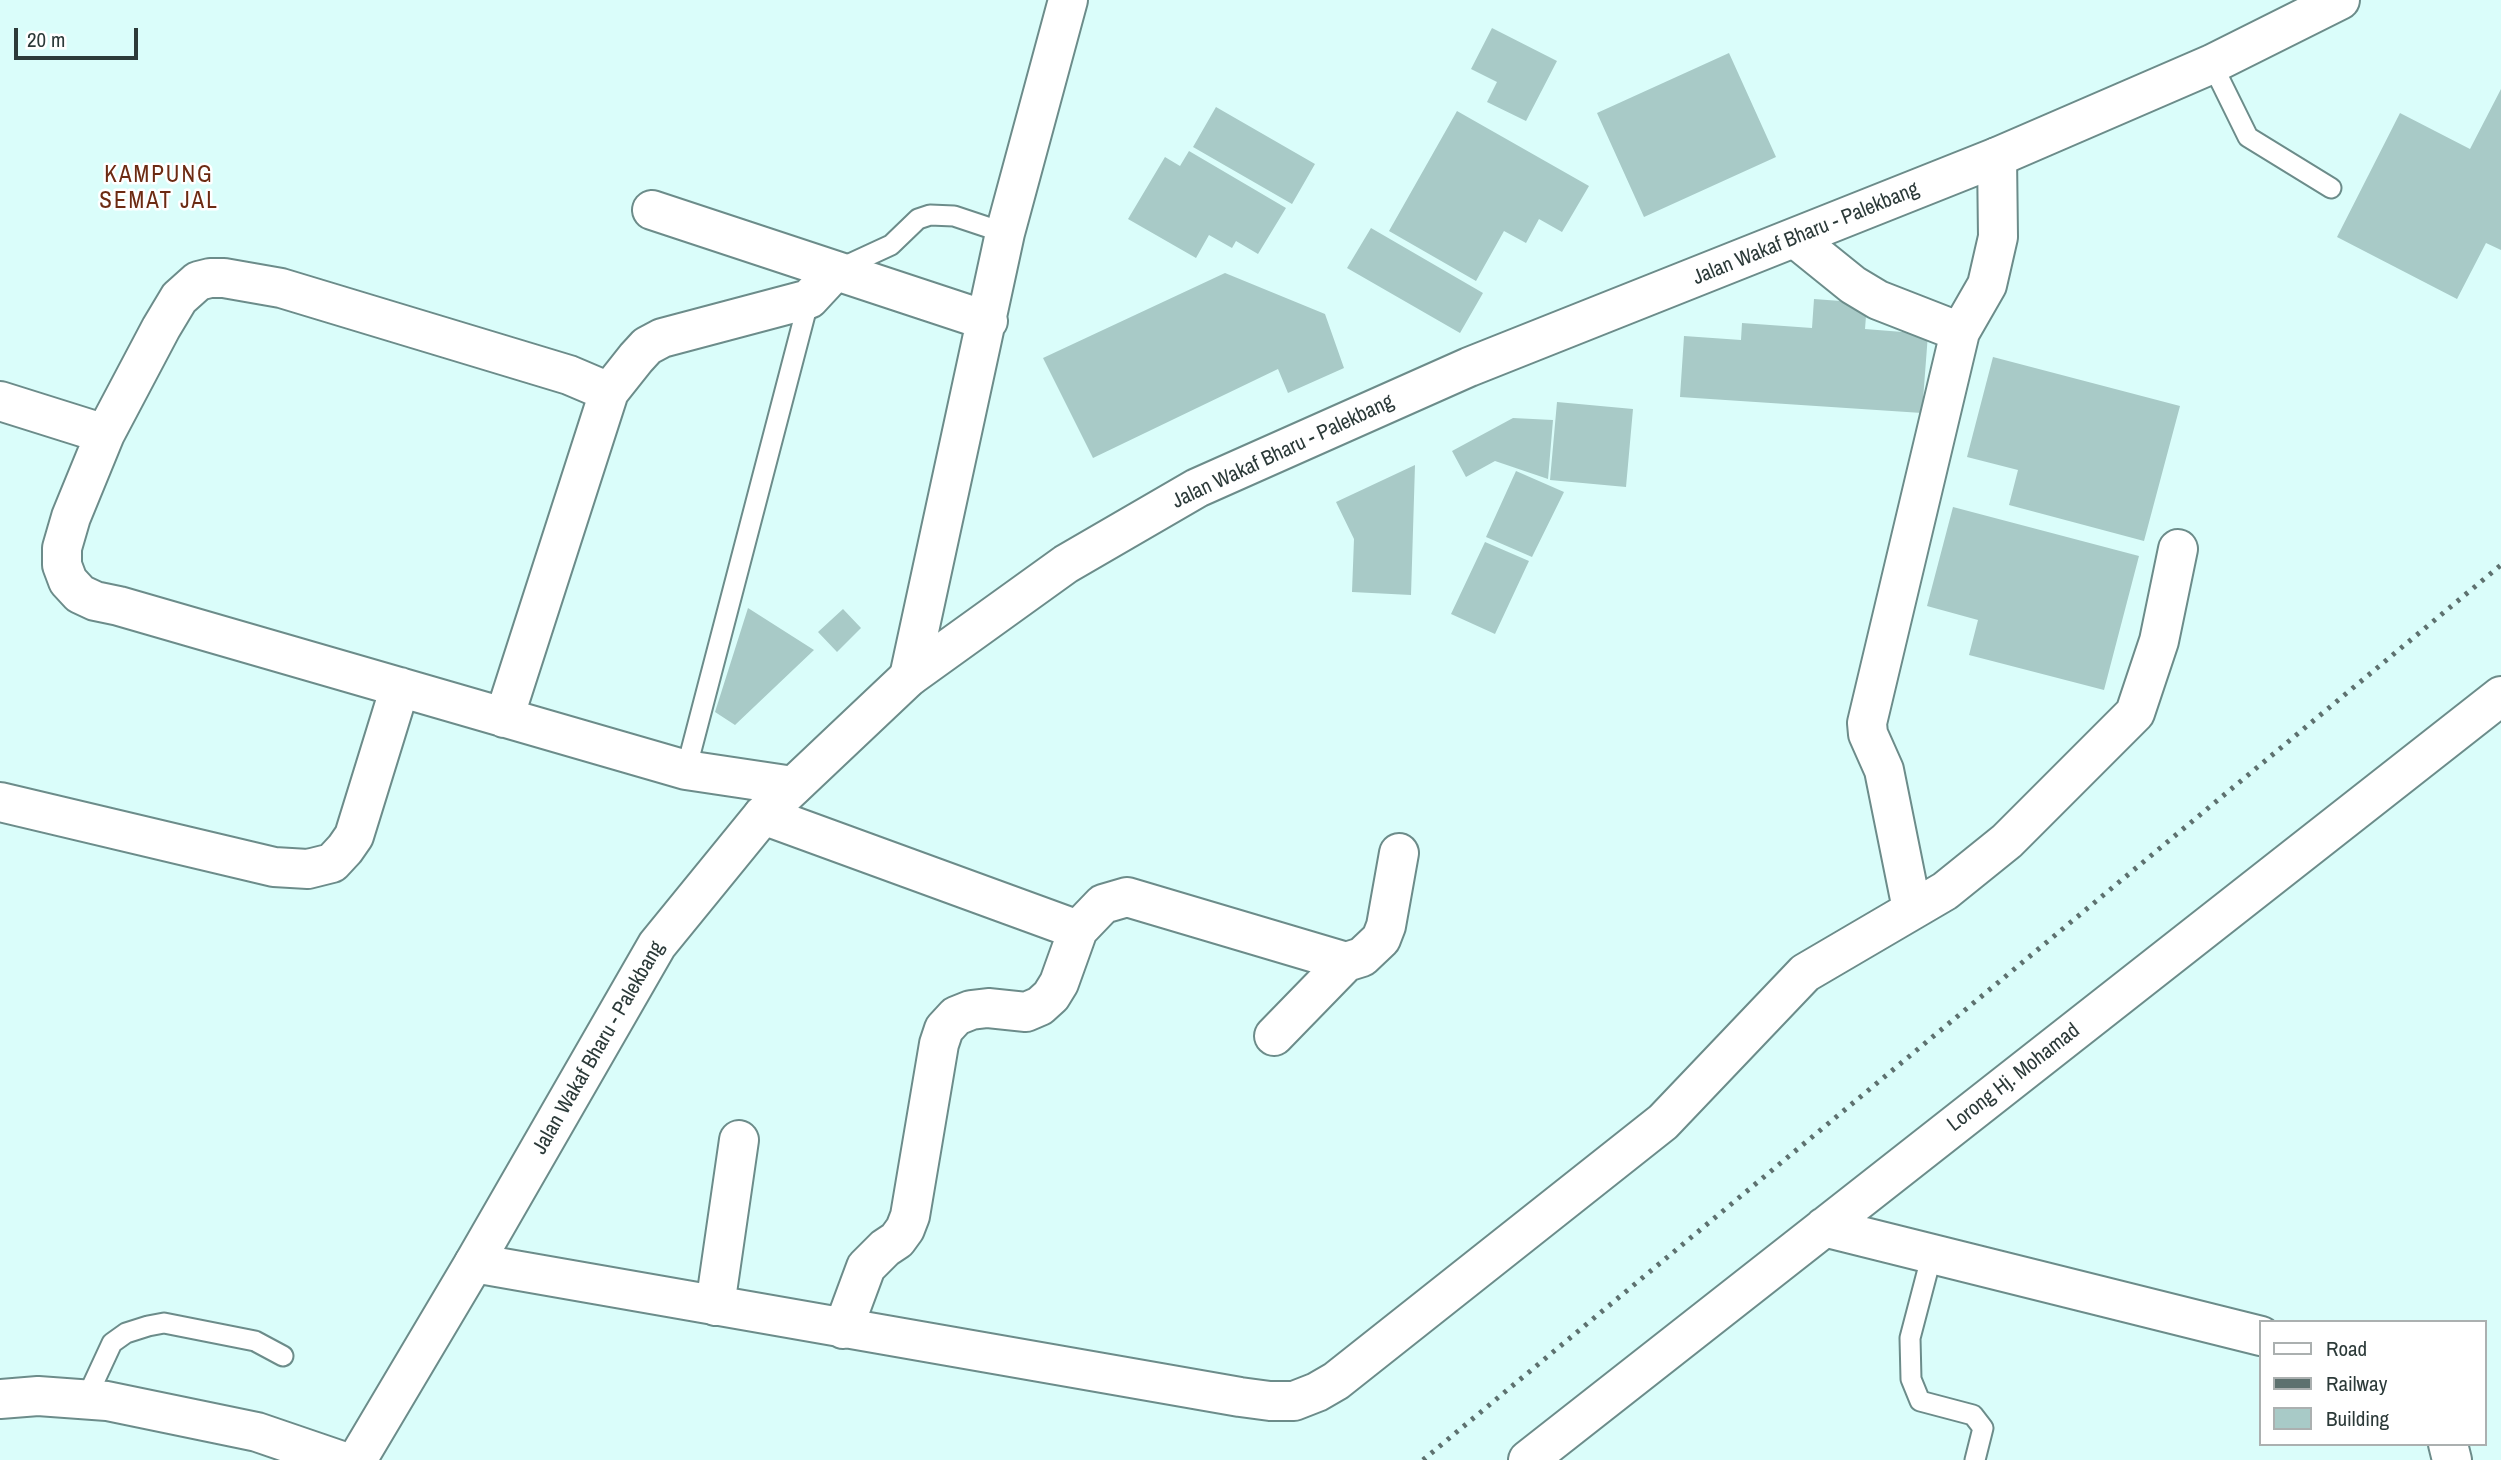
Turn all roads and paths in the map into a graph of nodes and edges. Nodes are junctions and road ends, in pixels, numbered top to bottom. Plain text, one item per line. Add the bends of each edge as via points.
1 (1068, 0) edge
2 (2340, 0) edge
3 (2212, 65) junction
4 (1997, 158) junction
5 (2331, 188) dead end
6 (652, 210) dead end
7 (1005, 233) junction
8 (1796, 239) junction
9 (835, 271) junction
10 (809, 299) junction
11 (988, 321) junction
12 (1960, 332) junction
13 (609, 392) junction
14 (0, 401) edge
15 (105, 434) junction
16 (2178, 549) dead end
17 (909, 677) junction
18 (400, 687) junction
19 (2501, 696) edge
20 (504, 718) junction
21 (687, 770) junction
22 (793, 786) junction
23 (0, 802) edge
24 (763, 815) junction
25 (1399, 853) dead end
26 (1912, 909) junction
27 (1078, 930) junction
28 (1346, 962) junction
29 (1274, 1036) dead end
30 (739, 1140) dead end
31 (1824, 1227) junction
32 (1932, 1254) junction
33 (474, 1263) junction
34 (715, 1306) junction
35 (843, 1329) junction
36 (2260, 1336) edge
37 (284, 1356) dead end
38 (0, 1399) edge
39 (86, 1399) junction
40 (339, 1460) edge
41 (357, 1460) edge
42 (1528, 1460) edge
43 (1975, 1460) edge

1 - 7 street
2 - 3 street, Jalan Wakaf Bharu - Palekbang
3 - 4 street, Jalan Wakaf Bharu - Palekbang
3 - 5 lane via 2248,137
4 - 8 street, Jalan Wakaf Bharu - Palekbang
4 - 12 street via 1998,237 1987,285
6 - 9 street
7 - 9 lane via 954,216 930,215 918,219 891,245
7 - 11 street
8 - 12 street via 1878,300
8 - 17 street, Jalan Wakaf Bharu - Palekbang via 1469,367 1197,488 1066,564
9 - 10 street
9 - 11 street
10 - 13 street via 662,338 647,346
10 - 21 lane
11 - 17 street
12 - 26 street via 1867,723 1884,770
13 - 15 street via 569,375 281,288 210,278 198,281 179,298
13 - 20 street
14 - 15 street
15 - 18 street via 62,548 62,565 79,594
16 - 26 street via 2160,641 2135,713 2007,841 1945,891
17 - 22 street, Jalan Wakaf Bharu - Palekbang
18 - 20 street
18 - 23 street via 354,836 332,863 308,869 274,867
19 - 31 street, Lorong Hj. Mohamad
20 - 21 street
21 - 22 street
22 - 24 street, Jalan Wakaf Bharu - Palekbang
24 - 27 street
24 - 33 street, Jalan Wakaf Bharu - Palekbang via 657,945
25 - 28 street via 1381,939 1362,957
26 - 35 street via 1805,973 1663,1122 1317,1392 1294,1401 1270,1401
27 - 28 street via 1103,904 1127,897
27 - 35 street via 1059,983 1040,1006 1026,1012 971,1010 956,1016 944,1029 910,1216 897,1240 866,1267
28 - 29 street
30 - 34 street
31 - 32 street
31 - 42 street, Lorong Hj. Mohamad
32 - 36 street
32 - 43 lane via 1910,1338 1911,1378 1920,1401 1973,1415 1983,1428
33 - 34 street
33 - 41 street, Jalan Wakaf Bharu - Palekbang
34 - 35 street
37 - 39 lane via 254,1341 164,1324 148,1326 112,1343
38 - 39 street
39 - 40 street via 257,1432

